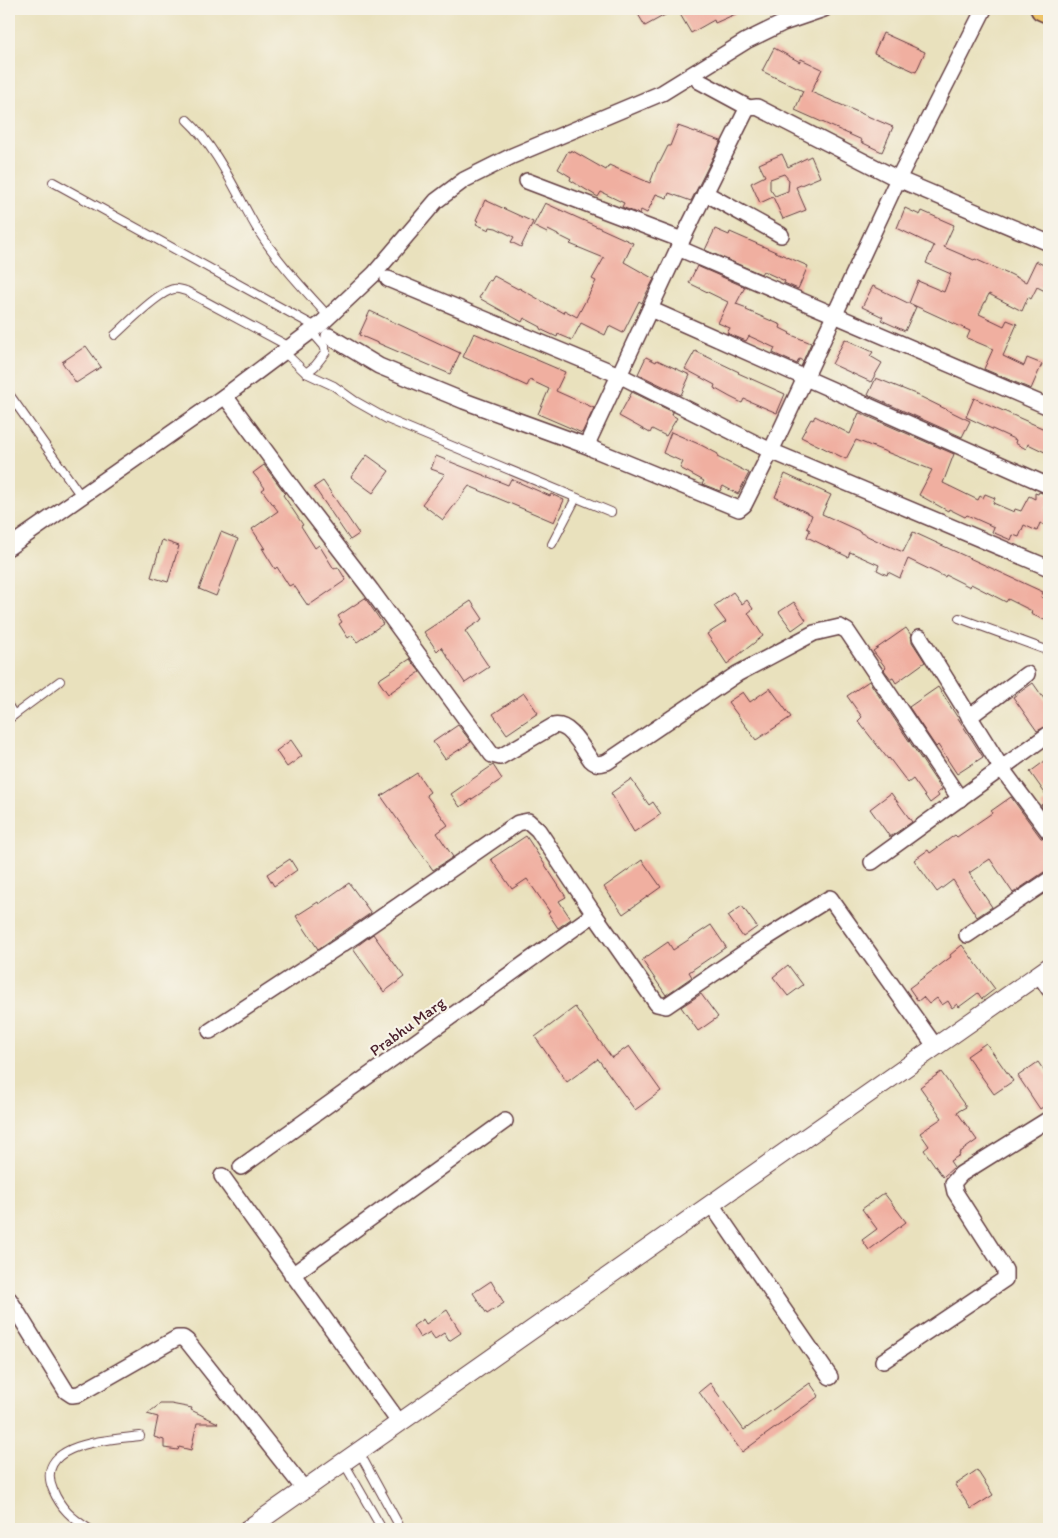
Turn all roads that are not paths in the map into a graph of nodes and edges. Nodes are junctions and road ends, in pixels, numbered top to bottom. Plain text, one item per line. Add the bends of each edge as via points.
1 (824, 9) edge
2 (984, 9) edge
3 (1042, 9) edge
4 (1049, 12) edge
5 (699, 81) dead end
6 (749, 108) junction
7 (188, 120) dead end
8 (898, 179) junction
9 (527, 181) dead end
10 (53, 182) dead end
11 (705, 193) junction
12 (781, 235) dead end
13 (1049, 243) edge
14 (680, 244) junction
15 (388, 280) dead end
16 (650, 309) junction
17 (835, 314) junction
18 (329, 317) junction
19 (314, 329) junction
20 (115, 335) dead end
21 (329, 336) dead end
22 (287, 349) junction
23 (306, 373) junction
24 (619, 375) junction
25 (805, 378) junction
26 (9, 394) edge
27 (225, 396) junction
28 (1049, 407) edge
29 (590, 447) junction
30 (771, 451) junction
31 (1049, 486) edge
32 (81, 496) junction
33 (576, 498) junction
34 (611, 512) dead end
35 (552, 544) dead end
36 (9, 547) edge
37 (1049, 568) edge
38 (959, 618) dead end
39 (920, 637) dead end
40 (1049, 651) edge
41 (1026, 674) dead end
42 (60, 681) dead end
43 (9, 707) edge
44 (12, 717) edge
45 (969, 717) junction
46 (1049, 734) edge
47 (1002, 770) junction
48 (960, 799) junction
49 (1049, 832) edge
50 (872, 862) dead end
51 (1049, 880) edge
52 (594, 914) junction
53 (967, 935) dead end
54 (1044, 970) edge
55 (1049, 989) edge
56 (210, 1031) dead end
57 (935, 1046) junction
58 (1049, 1119) edge
59 (505, 1121) dead end
60 (241, 1167) dead end
61 (222, 1176) dead end
62 (711, 1204) junction
63 (292, 1275) junction
64 (9, 1300) edge
65 (883, 1362) dead end
66 (830, 1377) dead end
67 (399, 1422) junction
68 (140, 1436) dead end
69 (359, 1452) junction
70 (344, 1463) junction
71 (304, 1489) junction
72 (89, 1529) edge
73 (248, 1529) edge
74 (382, 1529) edge
75 (401, 1529) edge

1 - 18 street via 782,23 746,41 654,97 512,156 464,180 436,201 374,274
2 - 8 street
3 - 4 main road
5 - 6 street
6 - 8 street via 757,107
6 - 11 street
7 - 18 lane via 214,154 268,246
8 - 13 street
8 - 17 street
9 - 14 street
10 - 19 lane
11 - 12 street
11 - 14 street
14 - 16 street
14 - 17 street
15 - 24 street
16 - 24 street
16 - 25 street
17 - 25 street
17 - 28 street
18 - 19 street
19 - 22 street
19 - 23 lane via 326,352
20 - 22 lane via 160,295 179,289
21 - 29 street via 379,366
22 - 23 lane
22 - 27 street
23 - 33 lane via 334,386 387,419
24 - 29 street via 589,439
24 - 30 street
25 - 30 street
25 - 31 street
26 - 32 lane
27 - 32 street
27 - 48 street via 492,755 500,757 558,725 569,730 594,763 607,762 737,674 814,633 840,627 847,631
29 - 30 street via 739,509
30 - 37 street
32 - 36 street
33 - 34 lane
33 - 35 lane
38 - 40 lane
39 - 45 street
41 - 45 street
42 - 44 lane
43 - 44 lane
45 - 47 street
46 - 47 street
47 - 48 street
47 - 49 street
48 - 50 street
51 - 53 street
52 - 56 street via 533,824 524,821
52 - 57 street via 653,1001 666,1006 830,898
52 - 60 street, Prabhu Marg
54 - 55 street
54 - 57 street
57 - 62 street
58 - 65 street via 961,1174 952,1183 1005,1270 1005,1279
59 - 63 street
61 - 63 street
62 - 66 street
62 - 67 street
63 - 67 street
64 - 71 street via 66,1391 72,1395 177,1338 183,1338
67 - 69 street
68 - 72 lane via 83,1445 64,1453 53,1463 50,1482 59,1502 68,1515
69 - 70 street
69 - 75 lane
70 - 71 street
70 - 74 lane
71 - 73 street

